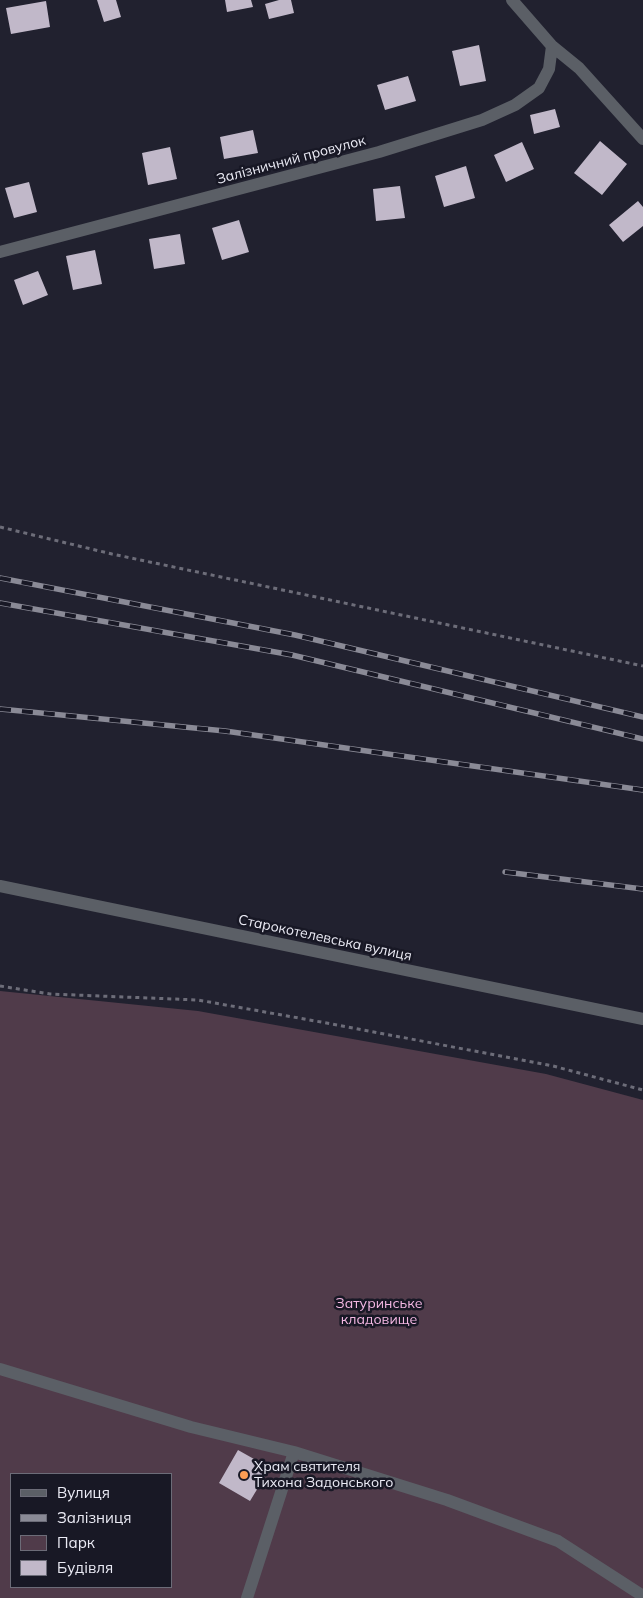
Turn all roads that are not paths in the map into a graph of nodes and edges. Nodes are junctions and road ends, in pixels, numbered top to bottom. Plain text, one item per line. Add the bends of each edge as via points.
1 (512, 0) edge
2 (552, 46) junction
3 (643, 139) edge
4 (0, 252) edge
5 (0, 886) edge
6 (643, 1019) edge
7 (0, 1369) edge
8 (294, 1452) junction
9 (643, 1596) edge
10 (248, 1598) edge

1 - 2 street
2 - 3 street via 579,68
2 - 4 street, Залізничний провулок via 549,70 539,88 515,105 482,120 380,152
5 - 6 street, Старокотелевська вулиця
7 - 8 street via 191,1427
8 - 9 street via 446,1500 558,1541
8 - 10 street

